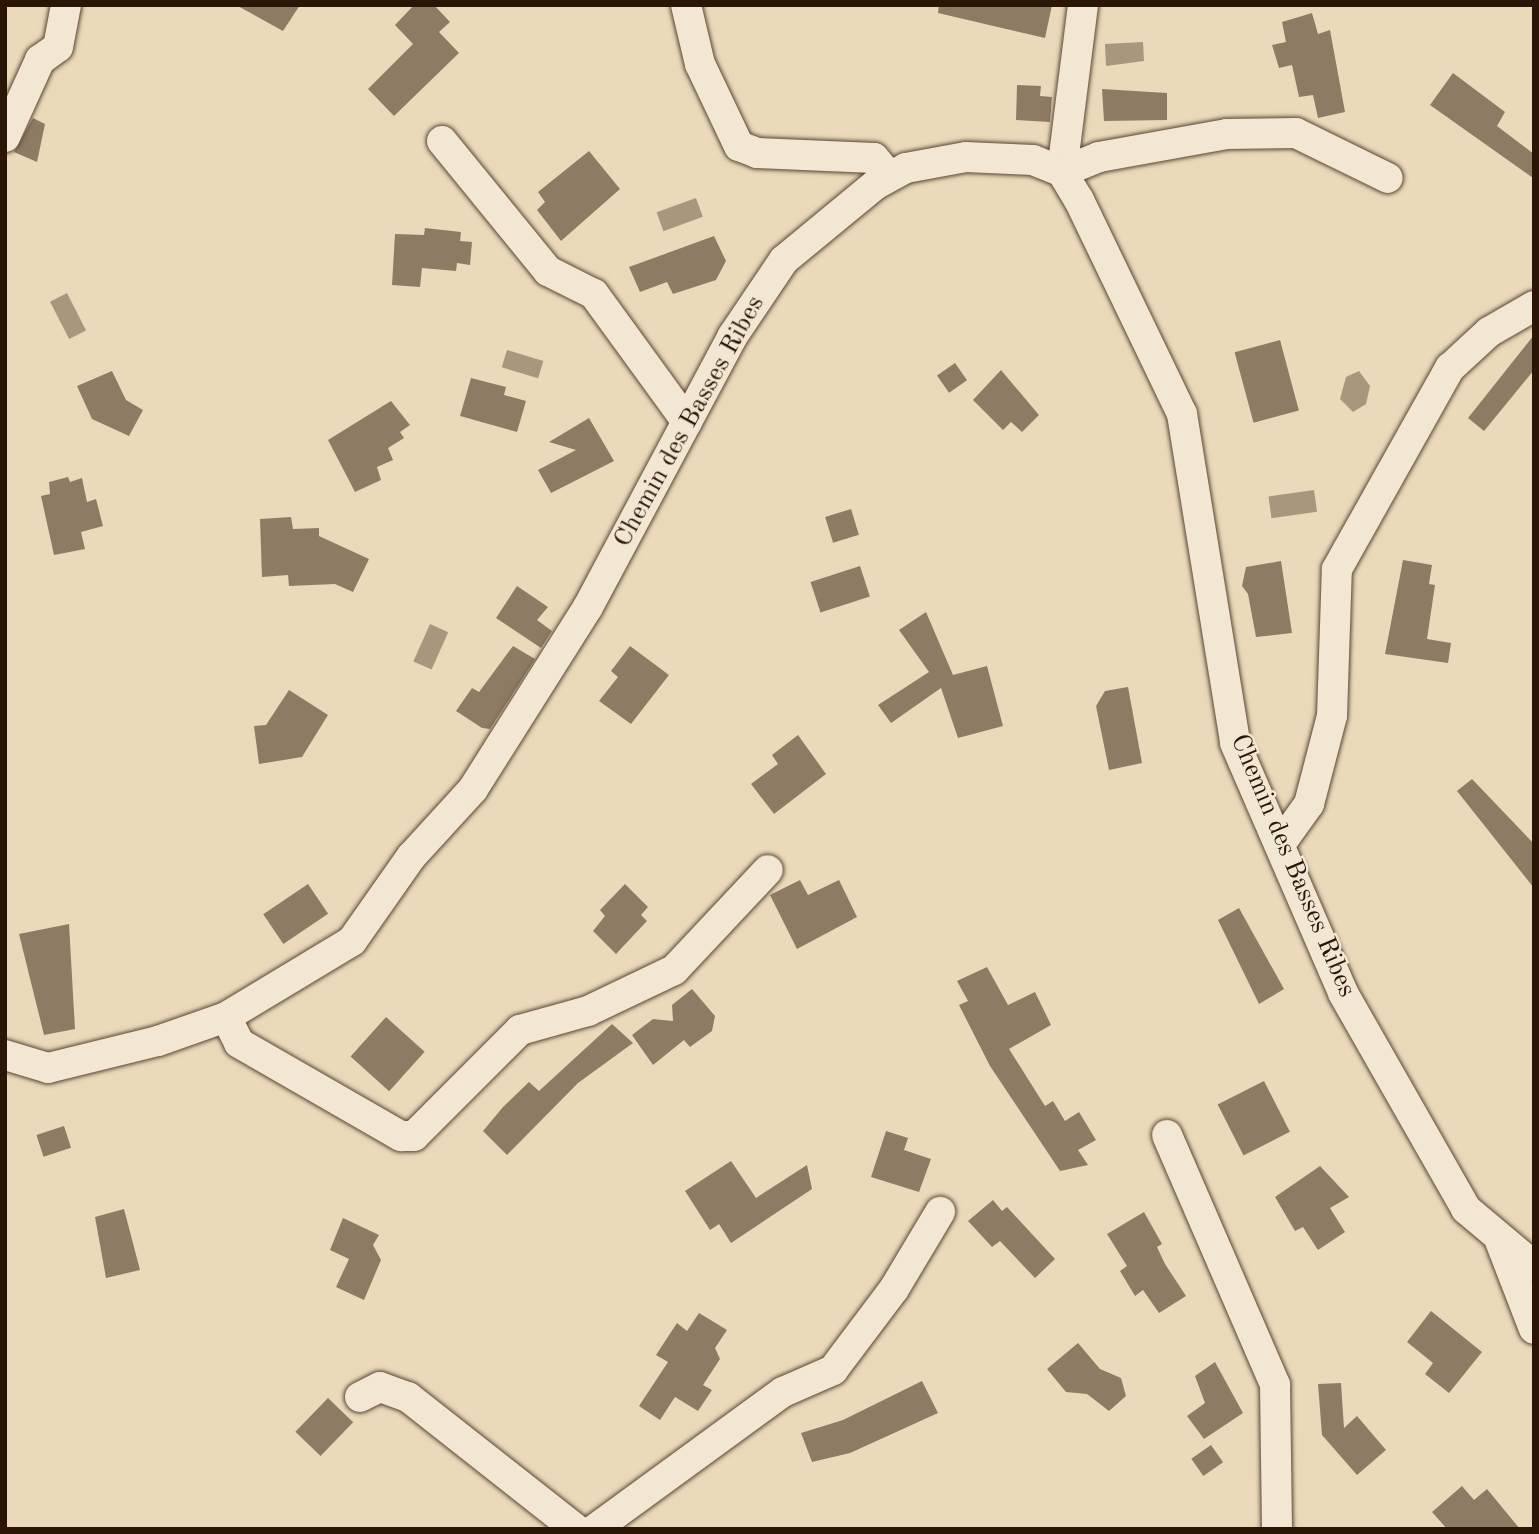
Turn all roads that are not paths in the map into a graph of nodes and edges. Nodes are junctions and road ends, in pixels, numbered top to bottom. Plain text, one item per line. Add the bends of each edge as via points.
1 (66, 5) edge
2 (686, 5) edge
3 (1083, 5) edge
4 (5, 137) edge
5 (442, 141) dead end
6 (1062, 172) junction
7 (889, 176) junction
8 (1388, 178) dead end
9 (1534, 306) edge
10 (687, 422) junction
11 (1281, 843) junction
12 (768, 870) dead end
13 (226, 1017) junction
14 (5, 1055) edge
15 (1167, 1135) dead end
16 (940, 1212) dead end
17 (1497, 1235) junction
18 (1534, 1266) edge
19 (1534, 1329) edge
20 (360, 1396) dead end
21 (576, 1529) edge
22 (595, 1529) edge
23 (1277, 1529) edge

1 - 4 street via 58,47 40,60
2 - 7 street via 700,64 739,146 757,153 874,159
3 - 6 street
5 - 10 street via 548,271 594,293
6 - 7 street, Chemin des Basses Ribes via 1033,160 966,157
6 - 8 street via 1099,157 1227,134 1296,133
6 - 11 street, Chemin des Basses Ribes via 1182,414 1235,743
7 - 10 street, Chemin des Basses Ribes via 784,260 732,337
9 - 11 street via 1489,332 1450,368 1337,569 1332,716 1309,804
10 - 13 street, Chemin des Basses Ribes via 585,612 473,789 411,857 352,941
11 - 17 street, Chemin des Basses Ribes via 1343,993 1431,1154 1466,1209
12 - 13 street via 674,970 588,1011 520,1030 414,1136 401,1136 239,1043
13 - 14 street, Chemin des Basses Ribes via 125,1051 48,1068
15 - 23 street via 1275,1385
16 - 22 street via 894,1289 833,1370 783,1392
17 - 18 street, Chemin des Basses Ribes
17 - 19 street
20 - 21 street via 380,1387 408,1397

